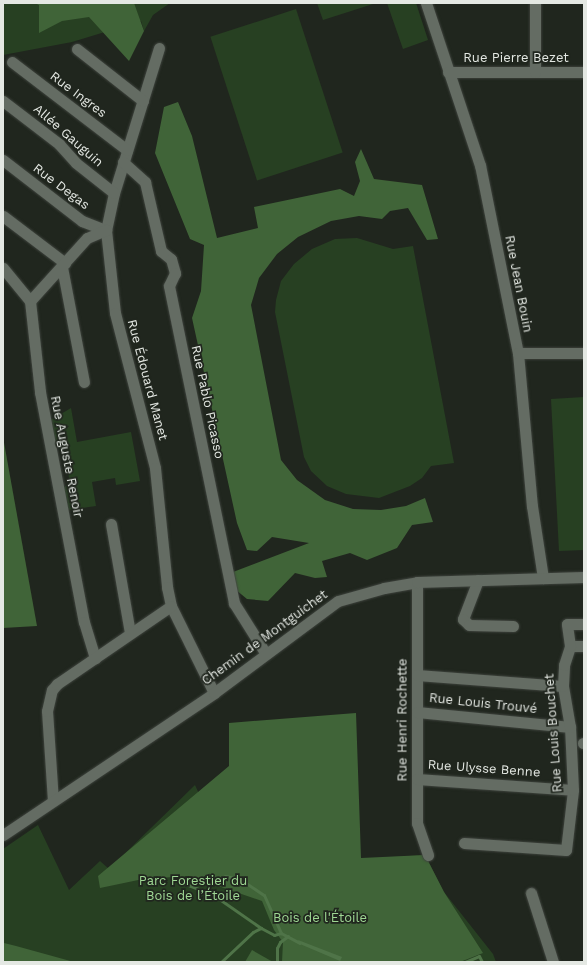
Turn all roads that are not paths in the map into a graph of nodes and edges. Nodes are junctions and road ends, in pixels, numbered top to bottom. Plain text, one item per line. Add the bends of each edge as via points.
1 (428, 3) edge
2 (535, 3) edge
3 (159, 48) dead end
4 (77, 49) dead end
5 (12, 62) dead end
6 (448, 72) junction
7 (535, 72) junction
8 (584, 72) edge
9 (3, 101) edge
10 (143, 102) junction
11 (127, 150) junction
12 (3, 160) edge
13 (123, 162) junction
14 (114, 193) junction
15 (3, 216) edge
16 (106, 230) junction
17 (64, 265) junction
18 (3, 268) edge
19 (30, 302) junction
20 (518, 353) junction
21 (584, 353) edge
22 (84, 382) dead end
23 (111, 524) dead end
24 (584, 577) edge
25 (543, 578) junction
26 (478, 580) junction
27 (417, 582) junction
28 (171, 606) junction
29 (584, 624) edge
30 (513, 626) dead end
31 (130, 633) junction
32 (570, 646) junction
33 (584, 646) edge
34 (266, 654) junction
35 (95, 658) junction
36 (417, 675) junction
37 (563, 686) junction
38 (214, 693) junction
39 (417, 712) junction
40 (570, 727) junction
41 (417, 779) junction
42 (573, 790) junction
43 (53, 801) junction
44 (3, 835) edge
45 (464, 843) dead end
46 (428, 855) dead end
47 (531, 893) dead end
48 (553, 962) edge

1 - 6 street, Rue Jean Bouin
2 - 7 street
3 - 10 street, Rue Édouard Manet
4 - 10 street
5 - 11 street, Rue Ingres
6 - 7 street, Rue Pierre Bezet
6 - 20 street, Rue Jean Bouin via 480,165
7 - 8 street, Rue Pierre Bezet
9 - 14 street, Allée Gauguin via 59,144 76,163
10 - 11 street, Rue Édouard Manet
11 - 13 street, Rue Édouard Manet
12 - 16 street, Rue Degas via 82,221
13 - 14 street, Rue Édouard Manet
13 - 34 street, Rue Pablo Picasso via 145,182 161,251 171,259 175,273 168,286 234,603
14 - 16 street, Rue Édouard Manet
15 - 17 street
16 - 17 street via 87,238
16 - 28 street, Rue Édouard Manet via 115,312 155,468
17 - 19 street
17 - 22 street
18 - 19 street
19 - 35 street, Rue Auguste Renoir via 40,392 84,622
20 - 21 street
20 - 25 street, Rue Jean Bouin via 531,492
23 - 31 street
24 - 25 street, Chemin de Montguichet
25 - 26 street, Chemin de Montguichet
26 - 27 street, Chemin de Montguichet
26 - 30 street via 463,618 469,625
27 - 34 street, Chemin de Montguichet via 338,601
27 - 36 street, Rue Henri Rochette
28 - 31 street
28 - 38 street, Rue Édouard Manet
29 - 32 street, Rue Louis Bouchet via 567,624
31 - 35 street
32 - 33 street
32 - 37 street, Rue Louis Bouchet via 564,665
34 - 38 street, Chemin de Montguichet
35 - 43 street via 57,684 49,696 47,711
36 - 37 street
36 - 39 street, Rue Henri Rochette
37 - 40 street, Rue Louis Bouchet
38 - 43 street, Chemin de Montguichet
39 - 40 street, Rue Louis Trouvé
39 - 41 street, Rue Henri Rochette
40 - 42 street, Rue Louis Bouchet
41 - 42 street, Rue Ulysse Benne
41 - 46 street, Rue Henri Rochette via 417,823
42 - 45 street, Rue Louis Bouchet via 566,850
43 - 44 street, Chemin de Montguichet
47 - 48 street

